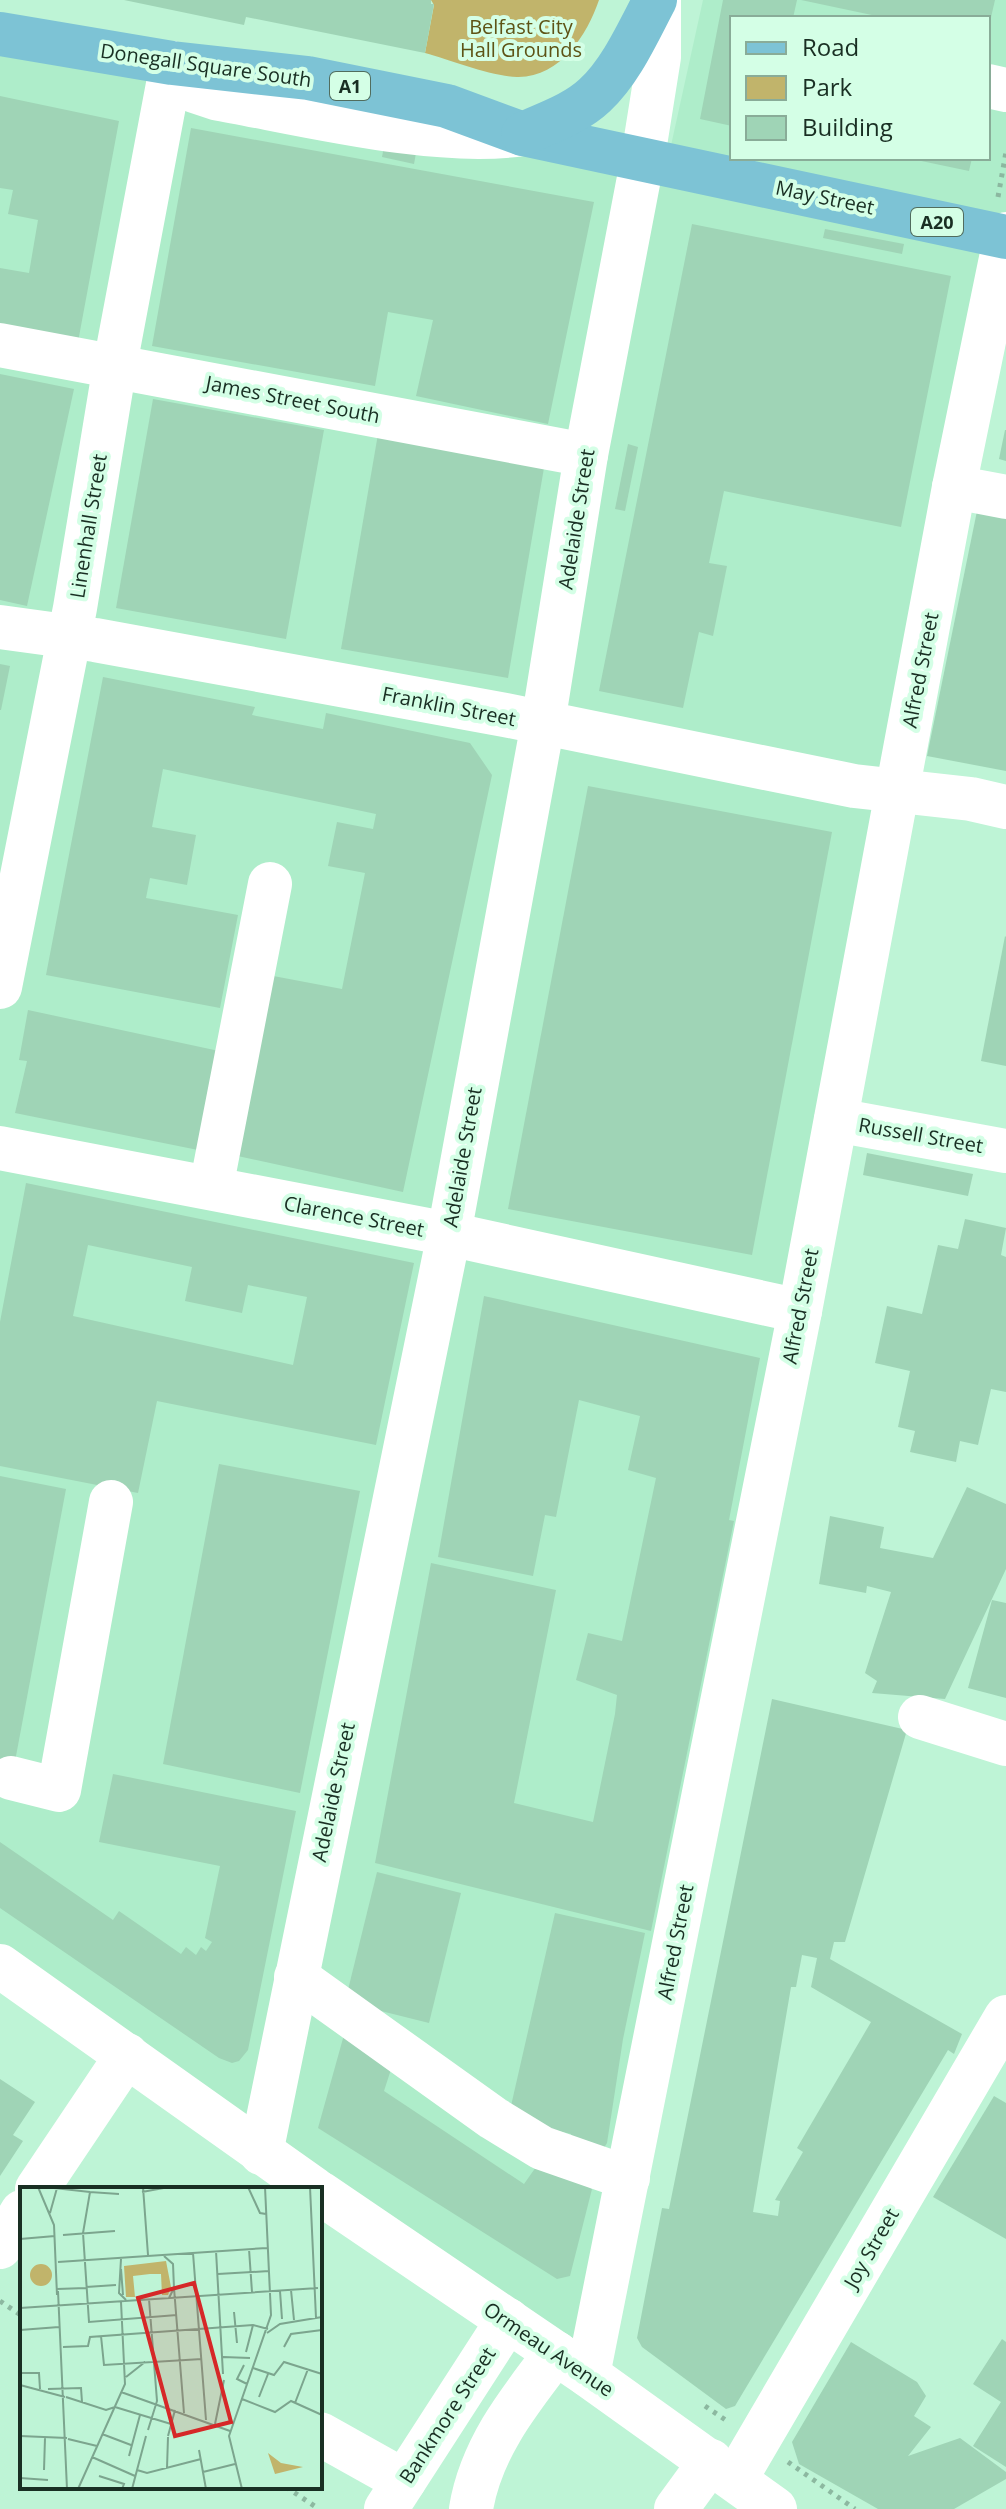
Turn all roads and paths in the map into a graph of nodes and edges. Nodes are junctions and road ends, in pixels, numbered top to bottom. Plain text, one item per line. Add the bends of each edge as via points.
1 (657, 0) edge
2 (0, 34) edge
3 (172, 63) junction
4 (523, 134) junction
5 (643, 157) junction
6 (1006, 236) edge
7 (0, 345) edge
8 (115, 365) junction
9 (586, 455) junction
10 (954, 487) junction
11 (1006, 497) edge
12 (0, 627) edge
13 (70, 636) junction
14 (543, 723) junction
15 (897, 792) junction
16 (1006, 807) edge
17 (270, 884) dead end
18 (0, 987) edge
19 (836, 1120) junction
20 (0, 1148) edge
21 (1006, 1151) edge
22 (211, 1188) junction
23 (449, 1234) junction
24 (800, 1311) junction
25 (111, 1502) dead end
26 (920, 1717) dead end
27 (1006, 1744) edge
28 (11, 1778) dead end
29 (0, 1966) edge
30 (296, 1977) junction
31 (1006, 2017) edge
32 (127, 2055) junction
33 (261, 2153) junction
34 (628, 2178) junction
35 (38, 2187) edge
36 (311, 2187) edge
37 (322, 2194) edge
38 (20, 2215) edge
39 (0, 2247) edge
40 (0, 2301) edge
41 (20, 2315) edge
42 (508, 2320) junction
43 (572, 2364) junction
44 (322, 2434) edge
45 (415, 2451) edge
46 (783, 2459) dead end
47 (723, 2470) junction
48 (289, 2489) edge
49 (473, 2496) edge
50 (319, 2509) edge
51 (676, 2509) edge
52 (775, 2509) edge
53 (855, 2509) edge

1 - 4 main road via 595,95
1 - 5 street, Adelaide Street via 659,57
2 - 3 main road, Donegall Square South / A1
3 - 4 main road, Donegall Square South / A1 via 260,70 447,106
3 - 8 street, Linenhall Street
4 - 5 main road, Donegall Square South / A20
5 - 6 main road, May Street / A20
5 - 9 street, Adelaide Street
6 - 10 street, Alfred Street
7 - 8 street, James Street South
8 - 9 street, James Street South
8 - 13 street, Linenhall Street
9 - 14 street, Adelaide Street
10 - 11 street
10 - 15 street, Alfred Street
12 - 13 street, Franklin Street
13 - 14 street, Franklin Street
13 - 18 street, Linenhall Street
14 - 15 street, Franklin Street
14 - 23 street, Adelaide Street
15 - 16 street, Franklin Street
15 - 19 street, Alfred Street
17 - 22 street
19 - 21 street, Russell Street
19 - 24 street, Alfred Street
20 - 22 street, Clarence Street
22 - 23 street, Clarence Street
23 - 24 street, Clarence Street
23 - 30 street, Adelaide Street
24 - 34 street, Alfred Street
25 - 28 street via 59,1790
26 - 27 street
29 - 32 street
30 - 33 street, Adelaide Street
30 - 34 street via 542,2148
31 - 47 street, Joy Street
32 - 33 street
32 - 35 street
33 - 36 street
34 - 43 street, Alfred Street
37 - 42 street, Ormeau Avenue
38 - 39 street
40 - 41 path
42 - 43 street, Ormeau Avenue
42 - 45 street, Bankmore Street
43 - 47 street, Ormeau Avenue
43 - 49 street via 515,2406 491,2445
44 - 45 street
45 - 49 street
46 - 53 path
47 - 51 street, Joy Street
47 - 52 street, Ormeau Avenue
48 - 50 path

